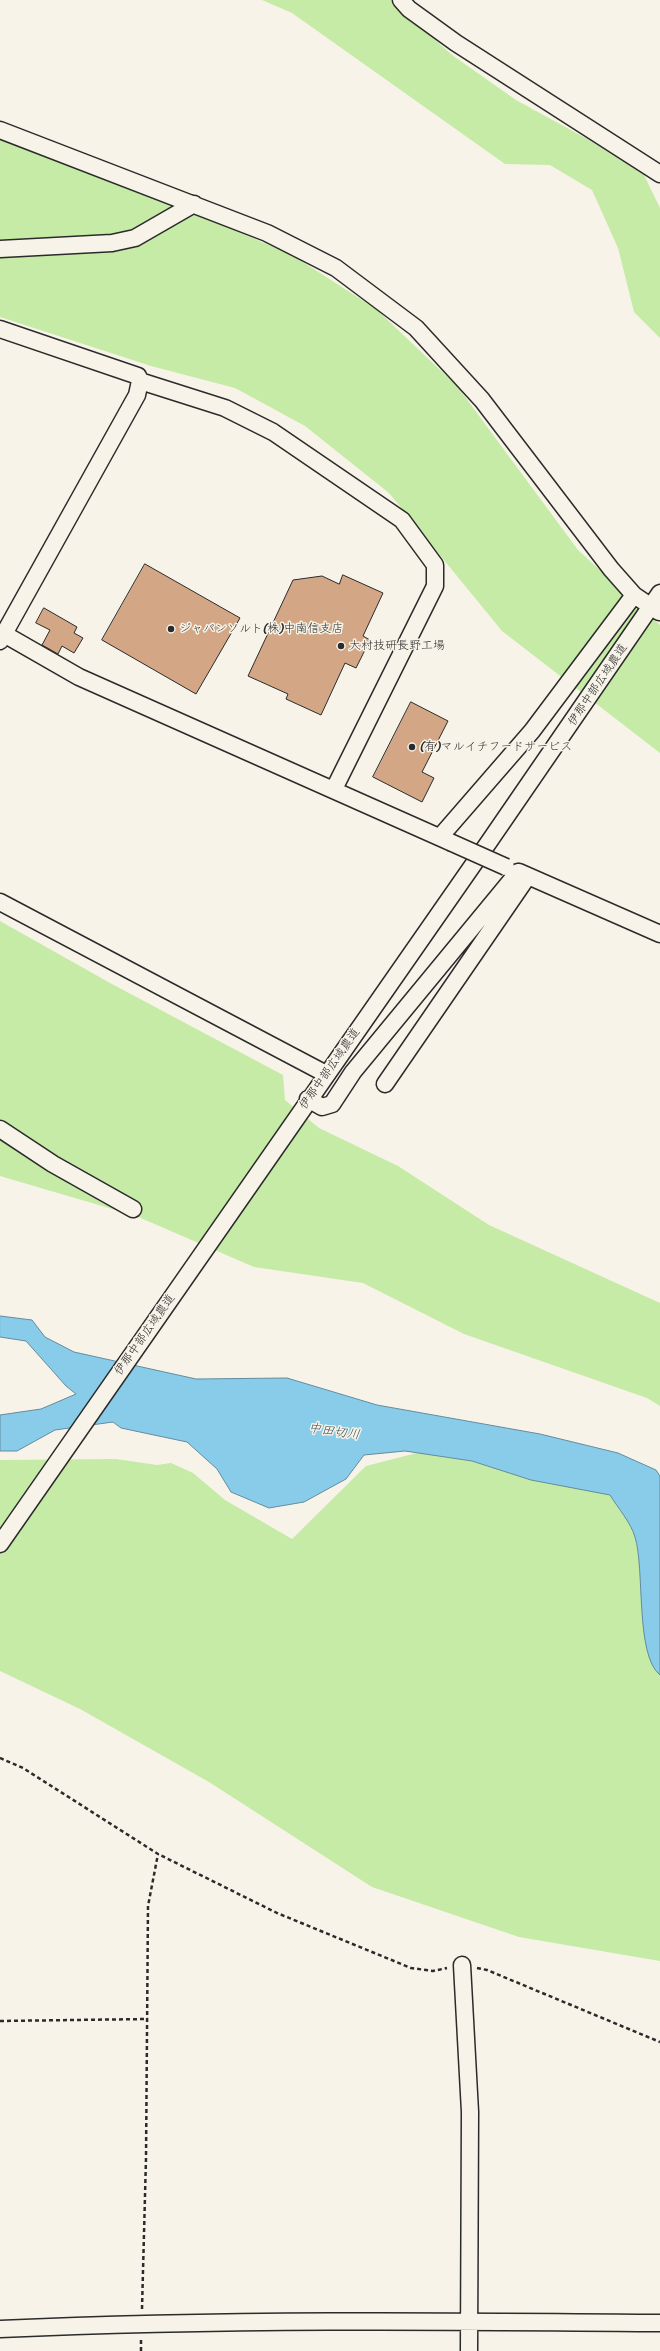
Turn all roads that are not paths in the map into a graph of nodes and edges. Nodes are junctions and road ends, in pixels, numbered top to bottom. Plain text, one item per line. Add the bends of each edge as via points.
1 (401, 0) edge
2 (0, 130) edge
3 (660, 174) edge
4 (194, 204) junction
5 (0, 249) edge
6 (0, 329) edge
7 (140, 381) junction
8 (660, 593) edge
9 (634, 595) junction
10 (655, 610) edge
11 (2, 638) edge
12 (334, 789) junction
13 (445, 839) junction
14 (517, 872) junction
15 (0, 902) edge
16 (660, 934) edge
17 (326, 1074) junction
18 (385, 1084) dead end
19 (308, 1099) junction
20 (0, 1129) edge
21 (133, 1209) dead end
22 (0, 1544) edge
23 (462, 1965) road end
24 (470, 2321) junction
25 (660, 2323) edge
26 (0, 2329) edge
27 (468, 2351) edge

1 - 3 street via 409,9 456,43
2 - 4 street
4 - 5 street via 135,238 112,243
4 - 9 street via 268,233 336,268 416,328 482,400 611,569
6 - 7 street via 138,376
7 - 11 street via 137,395
7 - 12 street via 225,408 273,432 402,520 435,565 435,586
8 - 10 street, 伊那中部広域農道
9 - 10 street
9 - 13 street via 532,730
10 - 17 street, 伊那中部広域農道
11 - 12 street via 79,677
12 - 13 street
13 - 14 street, bridge
14 - 16 street
14 - 18 street
14 - 19 street via 353,1072 332,1104 322,1107
15 - 17 street
17 - 19 street, 伊那中部広域農道
19 - 22 street, 伊那中部広域農道
20 - 21 street via 53,1164
23 - 24 street via 470,2112
24 - 25 street
24 - 26 street via 141,2323
24 - 27 street

